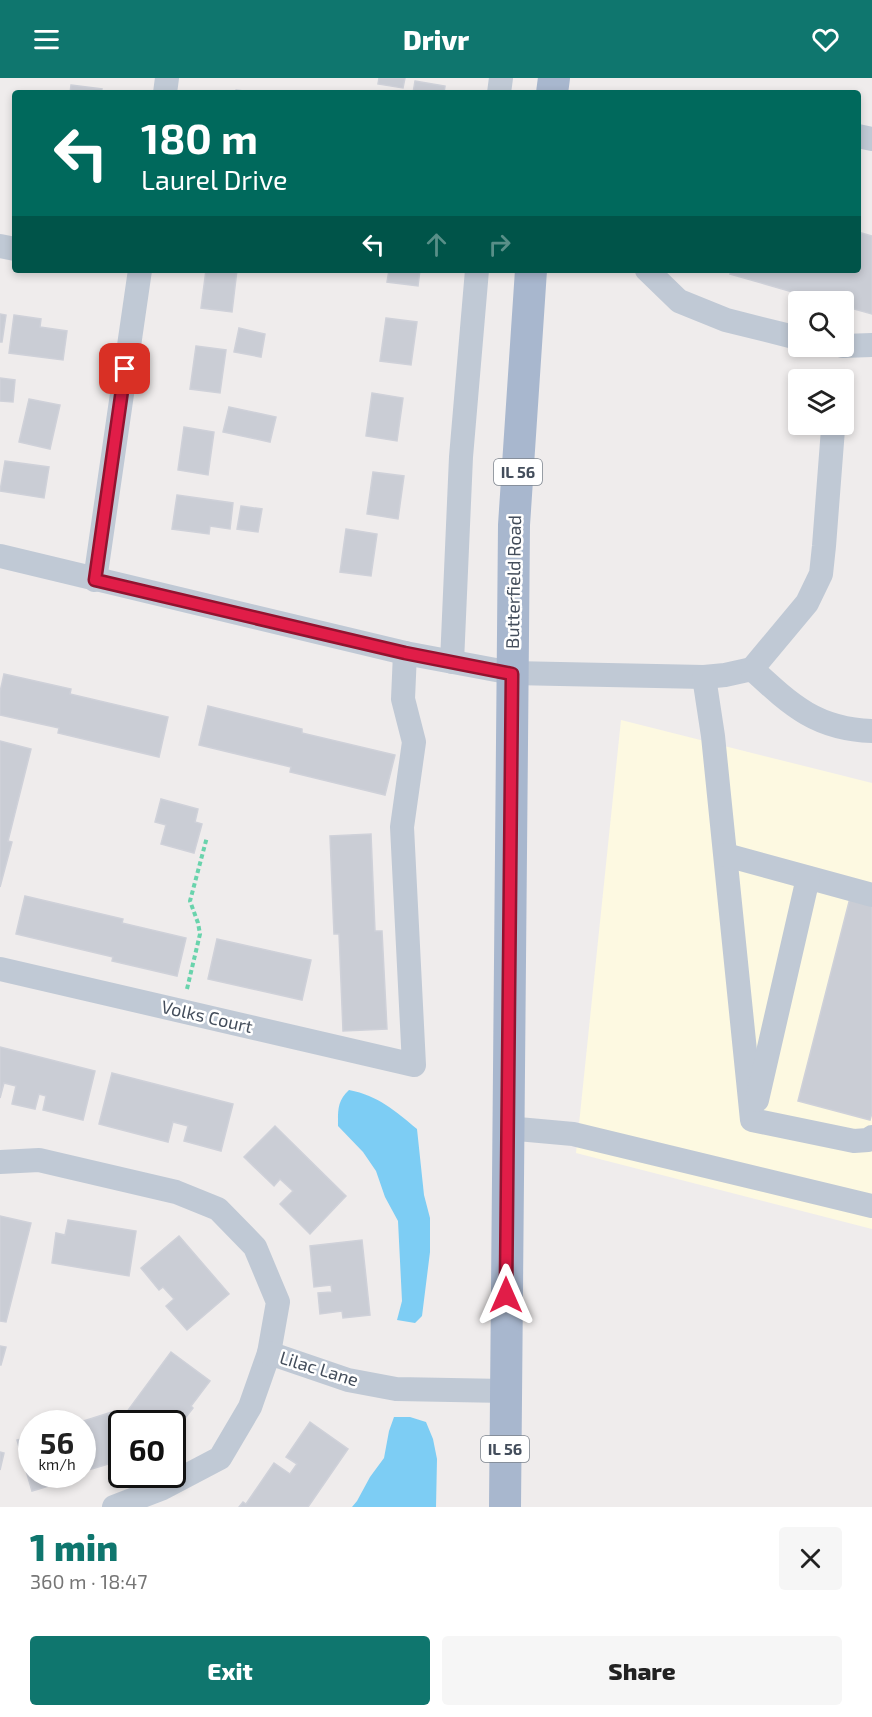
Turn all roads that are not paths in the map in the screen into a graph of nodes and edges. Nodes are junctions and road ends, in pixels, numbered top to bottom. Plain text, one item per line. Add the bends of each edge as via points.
1 (137, 273) edge
2 (477, 273) edge
3 (531, 273) edge
4 (650, 273) edge
5 (788, 336) edge
6 (872, 345) edge
7 (854, 346) edge
8 (833, 435) edge
9 (0, 556) edge
10 (95, 580) junction
11 (405, 653) junction
12 (452, 662) junction
13 (752, 669) junction
14 (512, 674) junction
15 (704, 677) junction
16 (872, 731) edge
17 (726, 855) junction
18 (808, 878) junction
19 (872, 895) edge
20 (0, 969) edge
21 (752, 1120) junction
22 (507, 1128) junction
23 (872, 1137) edge
24 (0, 1162) edge
25 (872, 1206) edge
26 (269, 1353) junction
27 (506, 1391) junction
28 (166, 1498) edge
29 (114, 1507) edge
30 (505, 1507) edge

1 - 10 street
2 - 12 street via 459,480
3 - 14 main road, Butterfield Road / IL 56 via 514,525
4 - 5 street via 679,301 726,320
6 - 7 street
8 - 13 street via 821,574 807,603
9 - 10 street
10 - 11 street
11 - 12 street
11 - 20 street, Volks Court via 403,699 414,742 402,827 414,1065
12 - 14 street
13 - 15 street
13 - 16 street via 808,716 843,729
14 - 15 street
14 - 22 main road, Butterfield Road / IL 56
15 - 17 street
17 - 18 street
17 - 21 street
18 - 19 street
18 - 21 street
21 - 23 street via 854,1142
22 - 25 street via 573,1134
22 - 27 main road, Butterfield Road / IL 56
24 - 26 street, Lilac Lane via 39,1160 176,1192 218,1209 255,1247 278,1302
26 - 27 street, Lilac Lane via 348,1380 396,1389
26 - 28 street via 250,1407 220,1458
27 - 30 main road, Butterfield Road / IL 56
28 - 29 street

